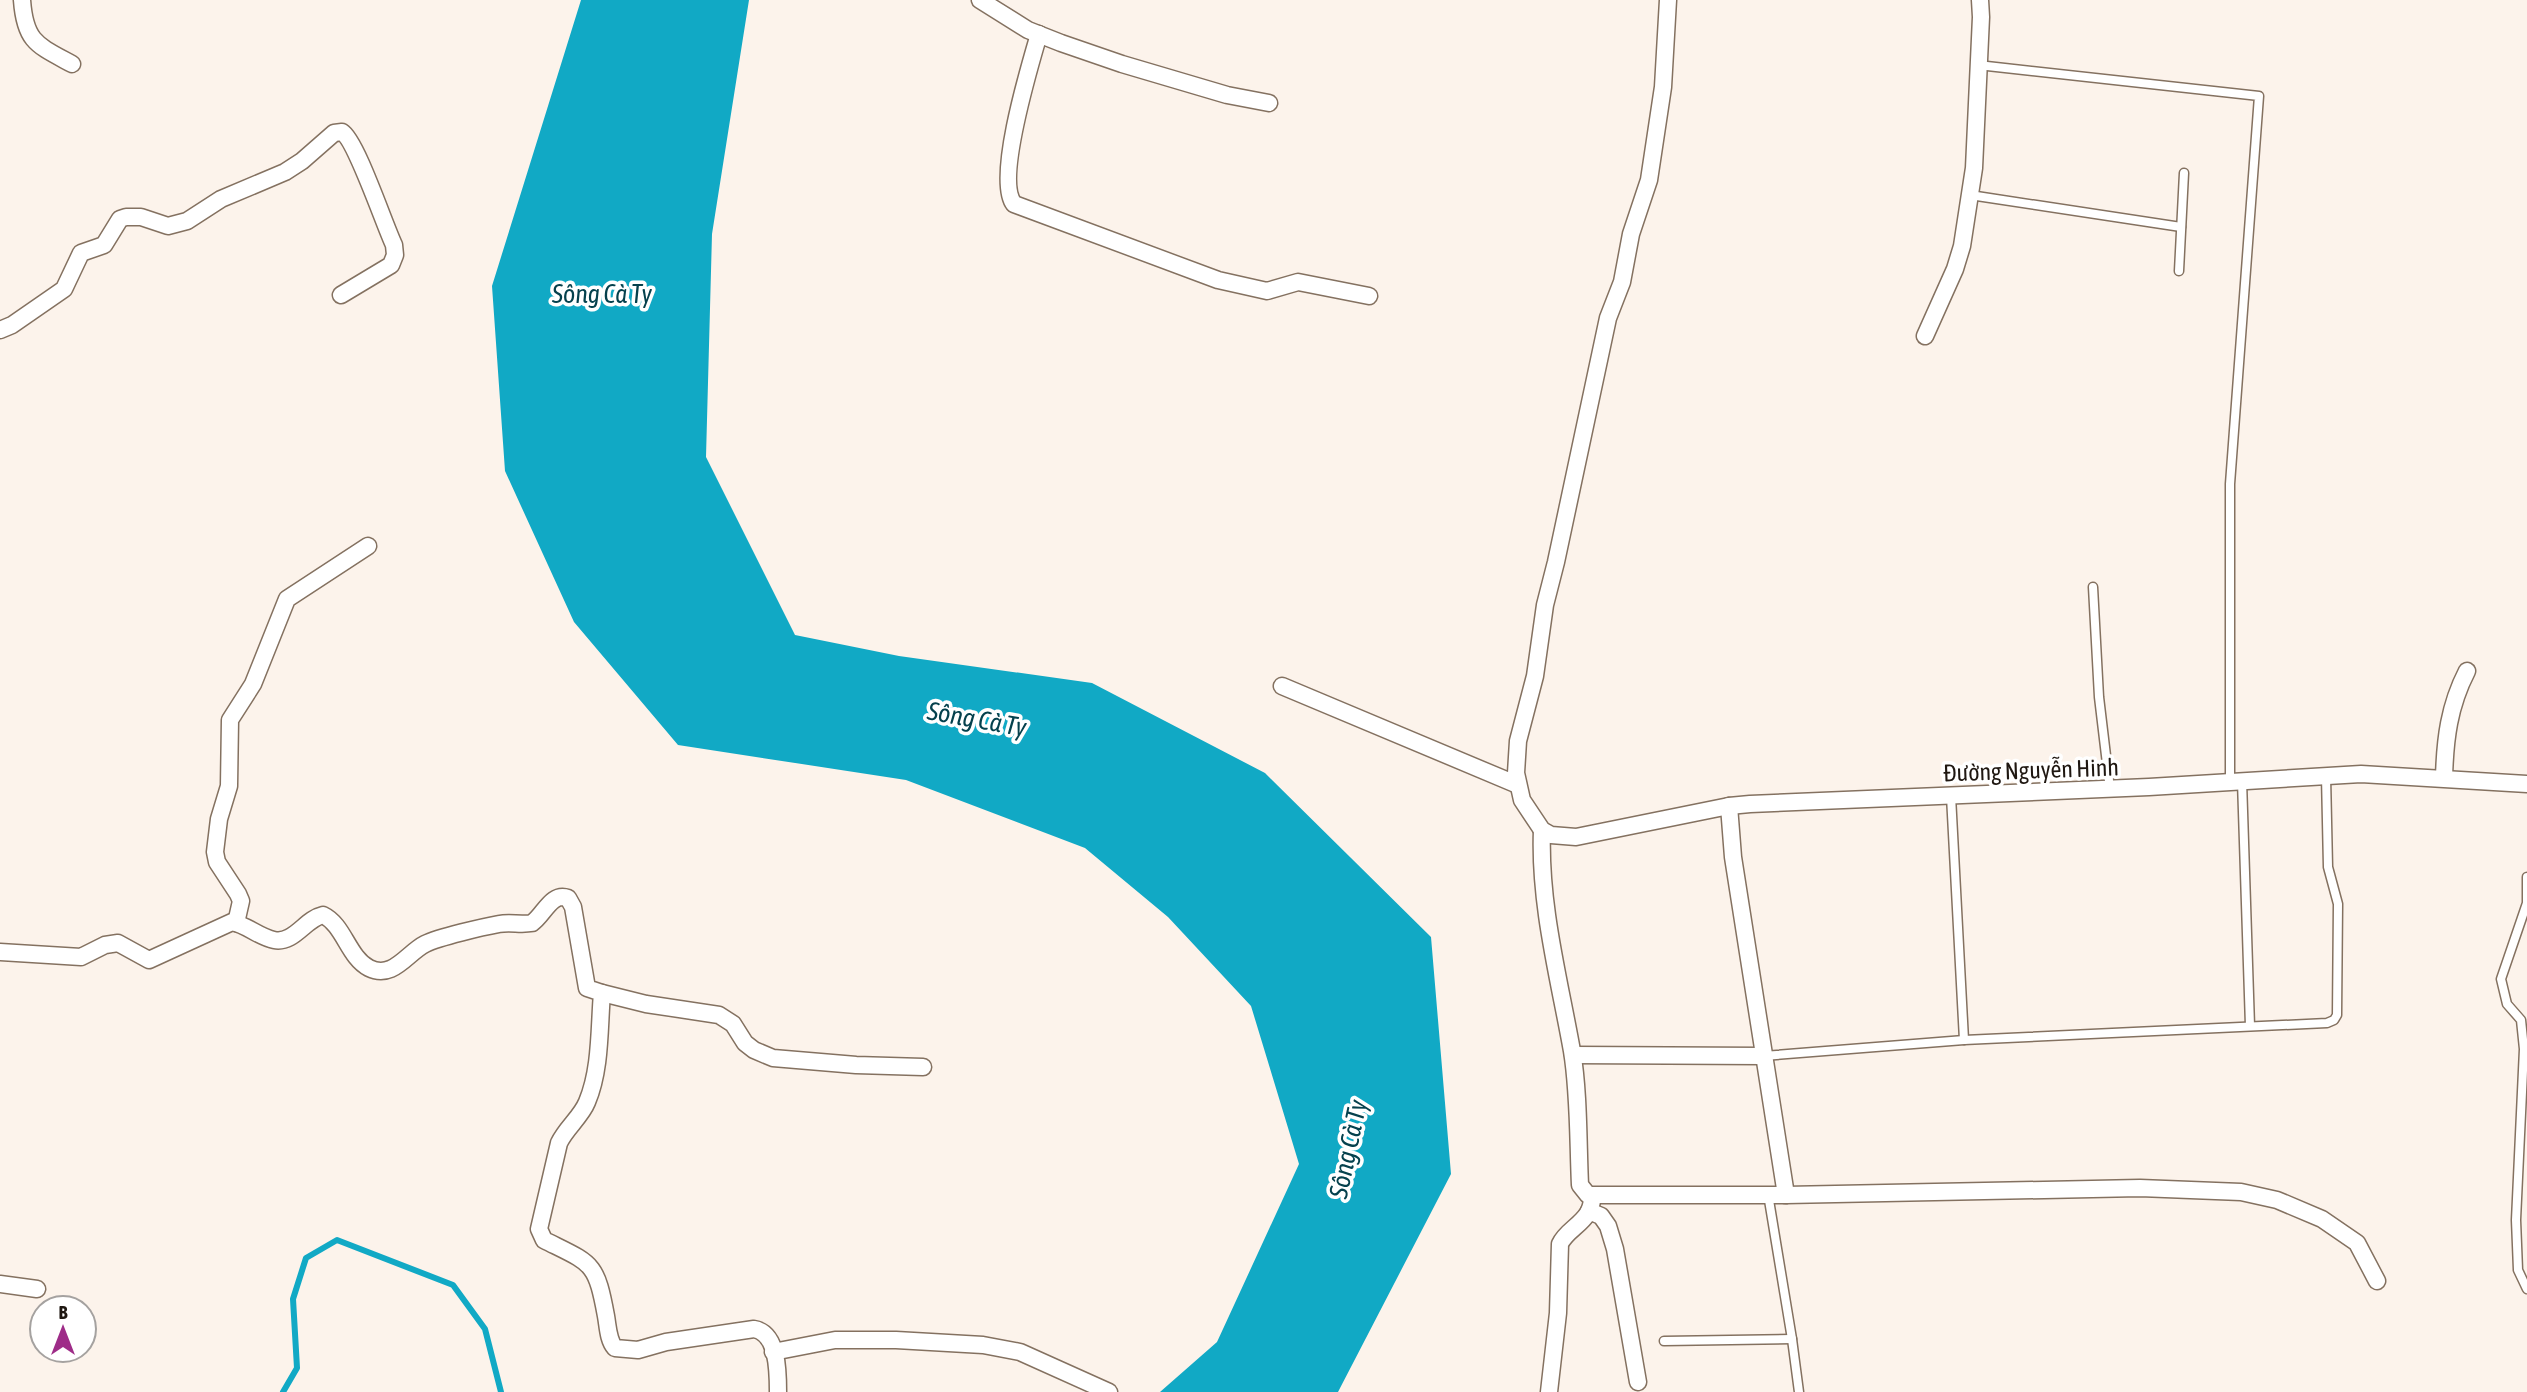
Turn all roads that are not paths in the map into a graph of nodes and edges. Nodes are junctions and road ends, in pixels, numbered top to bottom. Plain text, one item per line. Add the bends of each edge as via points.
1 (22, 0) edge
2 (979, 0) edge
3 (1668, 0) edge
4 (1979, 0) edge
5 (1039, 34) junction
6 (72, 64) dead end
7 (1978, 65) junction
8 (1269, 103) dead end
9 (2184, 173) dead end
10 (1970, 195) junction
11 (2181, 227) junction
12 (2179, 271) dead end
13 (341, 295) dead end
14 (1369, 296) dead end
15 (0, 330) edge
16 (1924, 336) dead end
17 (368, 546) dead end
18 (2093, 587) dead end
19 (2467, 671) dead end
20 (1282, 686) dead end
21 (2326, 776) junction
22 (2444, 778) junction
23 (2236, 781) junction
24 (2527, 783) edge
25 (1518, 785) junction
26 (2110, 789) junction
27 (1951, 796) junction
28 (1729, 806) junction
29 (1542, 830) junction
30 (2527, 877) edge
31 (236, 923) junction
32 (0, 952) edge
33 (602, 992) junction
34 (2250, 1026) junction
35 (1964, 1040) junction
36 (1573, 1055) junction
37 (1763, 1056) junction
38 (923, 1067) dead end
39 (1769, 1194) junction
40 (1786, 1195) junction
41 (1591, 1204) junction
42 (2377, 1281) dead end
43 (0, 1284) edge
44 (37, 1289) dead end
45 (2527, 1289) edge
46 (1792, 1339) junction
47 (1664, 1341) dead end
48 (774, 1352) junction
49 (1639, 1382) dead end
50 (779, 1392) edge
51 (1109, 1392) edge
52 (1549, 1392) edge
53 (1798, 1392) edge

1 - 6 street via 28,34
2 - 5 street
3 - 25 street via 1663,87 1649,180 1608,318 1545,605 1535,676 1518,741
4 - 7 street
5 - 8 street via 1122,64
5 - 14 street via 1013,141 1009,192 1014,204 1217,280 1267,291 1298,282
7 - 10 street
7 - 23 lane via 2259,96 2230,484
9 - 11 lane
10 - 11 lane
10 - 16 street via 1958,258
11 - 12 lane
13 - 15 street via 391,265 395,255 360,162 342,132 285,172 221,199 187,221 169,226 141,217 120,219 104,244 81,253 64,289
17 - 31 street via 287,599 253,684 230,720 229,786 215,852 241,901
18 - 26 lane
19 - 22 street via 2448,720
20 - 25 street
21 - 22 street, Đường Nguyễn Hinh
21 - 23 street, Đường Nguyễn Hinh
21 - 34 lane via 2328,867 2338,904 2337,1015 2327,1023
22 - 24 street, Đường Nguyễn Hinh
23 - 26 street, Đường Nguyễn Hinh
23 - 34 lane
25 - 29 street via 1522,800
26 - 27 street, Đường Nguyễn Hinh
27 - 28 street, Đường Nguyễn Hinh
27 - 35 lane
28 - 29 street, Đường Nguyễn Hinh via 1576,836
28 - 37 street
29 - 36 street via 1552,953
30 - 45 lane via 2527,903 2501,979 2507,1004 2521,1020 2524,1049 2516,1220 2518,1270
31 - 32 street via 149,960 118,943 81,957
31 - 33 street via 282,941 323,915 356,958 382,971 397,967 427,943 501,923 532,923 553,899 564,896 573,907 587,988
33 - 38 street via 719,1015 733,1024 754,1050 773,1058
33 - 48 street via 594,1084 584,1110 559,1143 540,1235 593,1268 615,1348 638,1350 754,1329 767,1334
34 - 35 lane
35 - 37 lane
36 - 37 street
36 - 41 street via 1580,1185
37 - 40 street
39 - 40 street
39 - 41 street
39 - 46 lane
40 - 42 street via 2140,1188 2241,1192 2277,1200 2322,1219 2357,1243
41 - 49 street via 1608,1226 1615,1249
41 - 52 street via 1560,1244
43 - 44 street
46 - 47 lane
46 - 53 lane
48 - 50 street
48 - 51 street via 835,1340 983,1345 1020,1352

